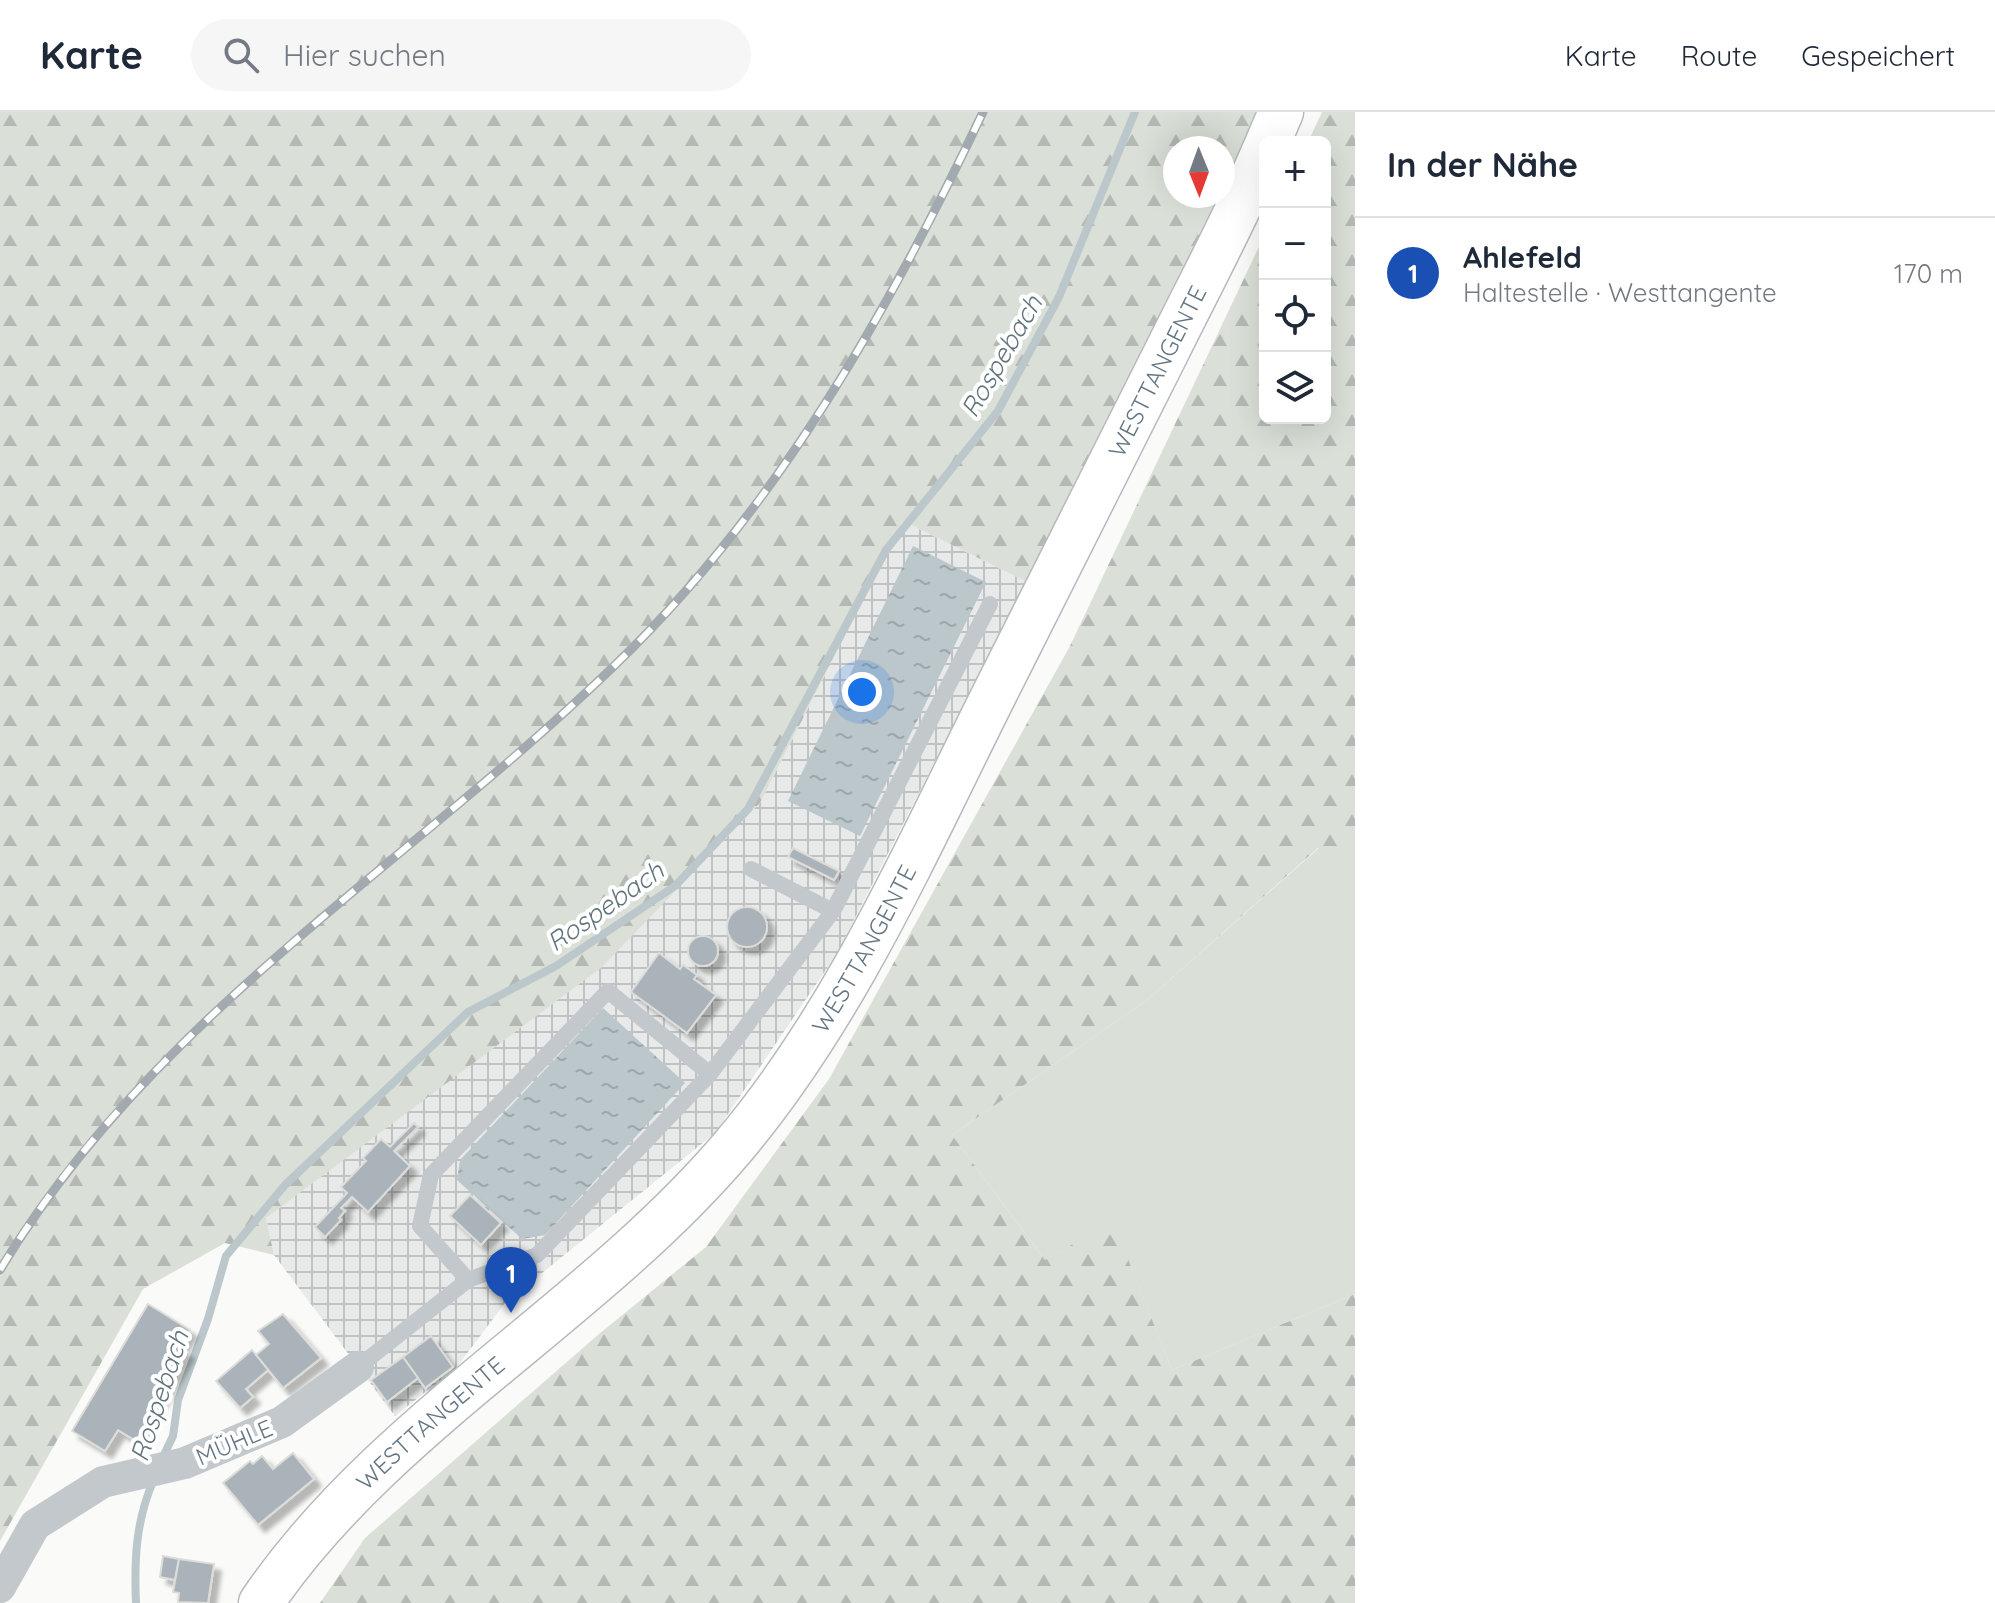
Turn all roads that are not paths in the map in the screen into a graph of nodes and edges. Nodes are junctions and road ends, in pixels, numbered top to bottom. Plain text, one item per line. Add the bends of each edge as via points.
1 (1281, 112) edge
2 (1271, 136) edge
3 (1259, 161) edge
4 (990, 604) dead end
5 (751, 869) dead end
6 (833, 911) junction
7 (710, 1074) junction
8 (468, 1280) junction
9 (358, 1367) joint
10 (0, 1587) edge
11 (261, 1603) edge

1 - 2 main road
3 - 11 main road, WESTTANGENTE via 858,961 789,1075 731,1149 631,1253 401,1448 285,1567
4 - 6 lane
5 - 6 lane
6 - 7 lane
7 - 8 lane via 537,1255
7 - 8 lane via 608,991 431,1175 420,1226
8 - 9 lane
9 - 10 street, MÜHLE via 282,1422 185,1463 103,1482 35,1525

